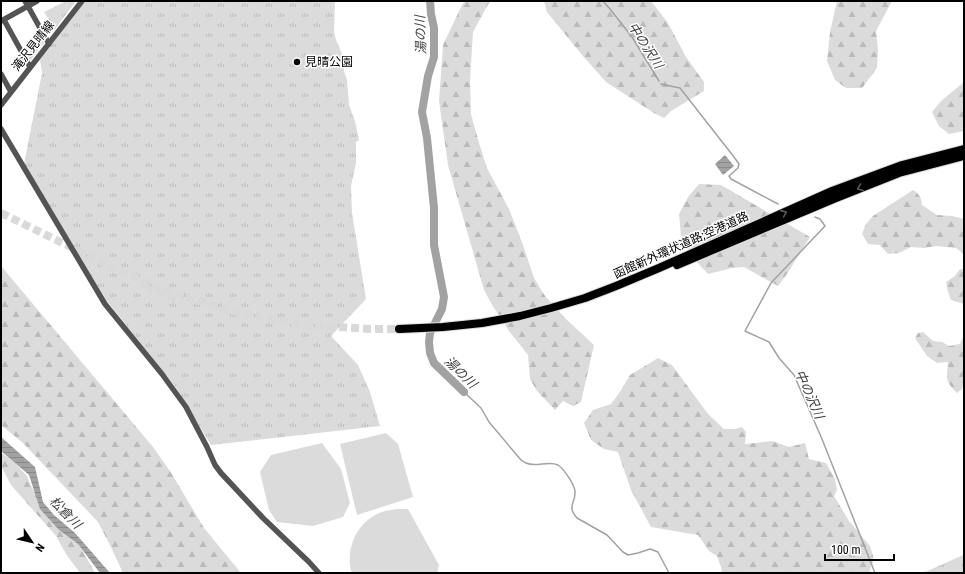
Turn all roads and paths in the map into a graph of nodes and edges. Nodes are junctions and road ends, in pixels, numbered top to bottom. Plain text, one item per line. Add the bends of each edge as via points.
1 (37, 1) edge
2 (82, 1) edge
3 (26, 4) edge
4 (2, 20) edge
5 (49, 44) junction
6 (30, 67) junction
7 (1, 74) edge
8 (11, 92) junction
9 (1, 105) edge
10 (1, 129) edge
11 (964, 148) edge
12 (964, 156) edge
13 (444, 330) junction
14 (399, 332) tunnel mouth
15 (319, 573) edge

1 - 3 street
2 - 5 street, 滝沢見晴線
3 - 4 street
3 - 5 street
4 - 6 street
5 - 6 street, 滝沢見晴線
6 - 8 street, 滝沢見晴線
7 - 8 street
8 - 9 street, 滝沢見晴線
10 - 15 street via 105,304 186,407 215,465 263,518
13 -> 11 highway, 函館新外環状道路;空港道路 via 520,316 584,298 652,271 832,191 902,165
12 -> 13 highway, 函館新外環状道路;空港道路 via 899,173 585,302 521,320 483,327
13 - 14 highway, 函館新外環状道路;空港道路

